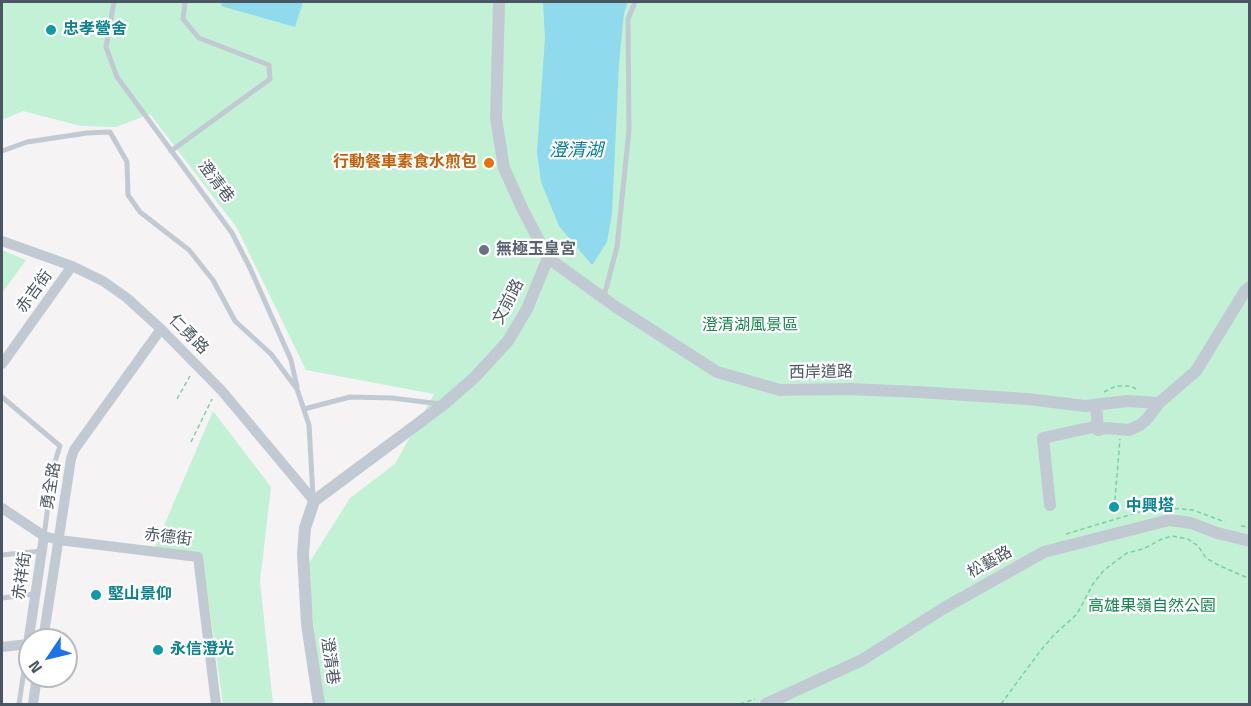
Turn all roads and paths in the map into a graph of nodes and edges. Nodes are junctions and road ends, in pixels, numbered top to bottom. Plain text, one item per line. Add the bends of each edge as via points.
1 (114, 2) edge
2 (185, 2) edge
3 (499, 2) edge
4 (635, 2) edge
5 (2, 151) edge
6 (171, 151) junction
7 (2, 241) edge
8 (548, 258) junction
9 (72, 266) junction
10 (1250, 287) edge
11 (603, 297) junction
12 (161, 329) junction
13 (2, 364) edge
14 (191, 375) dead end
15 (297, 389) junction
16 (2, 397) edge
17 (177, 399) dead end
18 (212, 399) dead end
19 (1159, 403) junction
20 (443, 405) junction
21 (1096, 405) junction
22 (304, 409) junction
23 (1098, 426) junction
24 (1121, 430) junction
25 (191, 442) dead end
26 (1115, 500) dead end
27 (314, 501) junction
28 (1050, 505) dead end
29 (2, 508) edge
30 (44, 536) junction
31 (59, 540) junction
32 (1250, 541) edge
33 (41, 551) junction
34 (2, 555) edge
35 (1250, 579) edge
36 (35, 594) junction
37 (2, 598) edge
38 (31, 628) edge
39 (45, 628) edge
40 (18, 645) edge
41 (2, 647) edge
42 (22, 688) edge
43 (35, 688) edge
44 (19, 705) edge
45 (33, 705) edge
46 (216, 705) edge
47 (319, 705) edge
48 (766, 705) edge
49 (1001, 705) edge

1 - 6 lane, 澄清巷 via 106,47 117,77
2 - 6 lane via 183,19 199,38 269,65 270,79
3 - 8 street via 496,118 504,168
4 - 11 lane via 628,19 629,130 617,247
5 - 15 lane, 澄清巷 via 27,142 110,132 127,162 128,195 140,212 189,250 213,280 235,321 272,354
6 - 15 lane, 澄清巷 via 232,233 291,360
7 - 9 street, 仁勇路
8 - 11 street, 西岸道路
8 - 20 street, 文前路 via 508,341
9 - 12 street, 仁勇路 via 103,281
9 - 13 street, 赤吉街
10 - 19 street via 1196,371
11 - 21 street, 西岸道路 via 717,372 780,390 918,392
12 - 27 street, 仁勇路 via 222,391
12 - 31 street, 勇全路 via 74,450
14 - 17 path
15 - 22 lane, 澄清巷
16 - 30 lane via 60,446 53,468
18 - 25 path
19 - 21 street, 西岸道路 via 1127,401
19 - 24 street via 1140,424
20 - 22 lane via 350,397
20 - 27 street, 文前路
21 - 23 street
22 - 27 lane, 澄清巷 via 309,425
23 - 24 street via 1098,430
23 - 28 street via 1043,438
24 - 26 path
27 - 47 street, 澄清巷 via 305,528 303,554 307,624
29 - 30 street, 赤祥街
30 - 31 street
30 - 33 street, 赤祥街
31 - 39 street, 勇全路
31 - 46 street, 赤德街 via 198,557
32 - 48 street, 松藝路 via 1169,519 1044,552 862,660
33 - 34 lane
33 - 36 street, 赤祥街
35 - 49 path via 1206,558 1188,539 1172,536 1127,553 1104,570 1077,614 1041,650
36 - 37 lane
36 - 38 street, 赤祥街
40 - 41 street
42 - 44 lane
43 - 45 street

